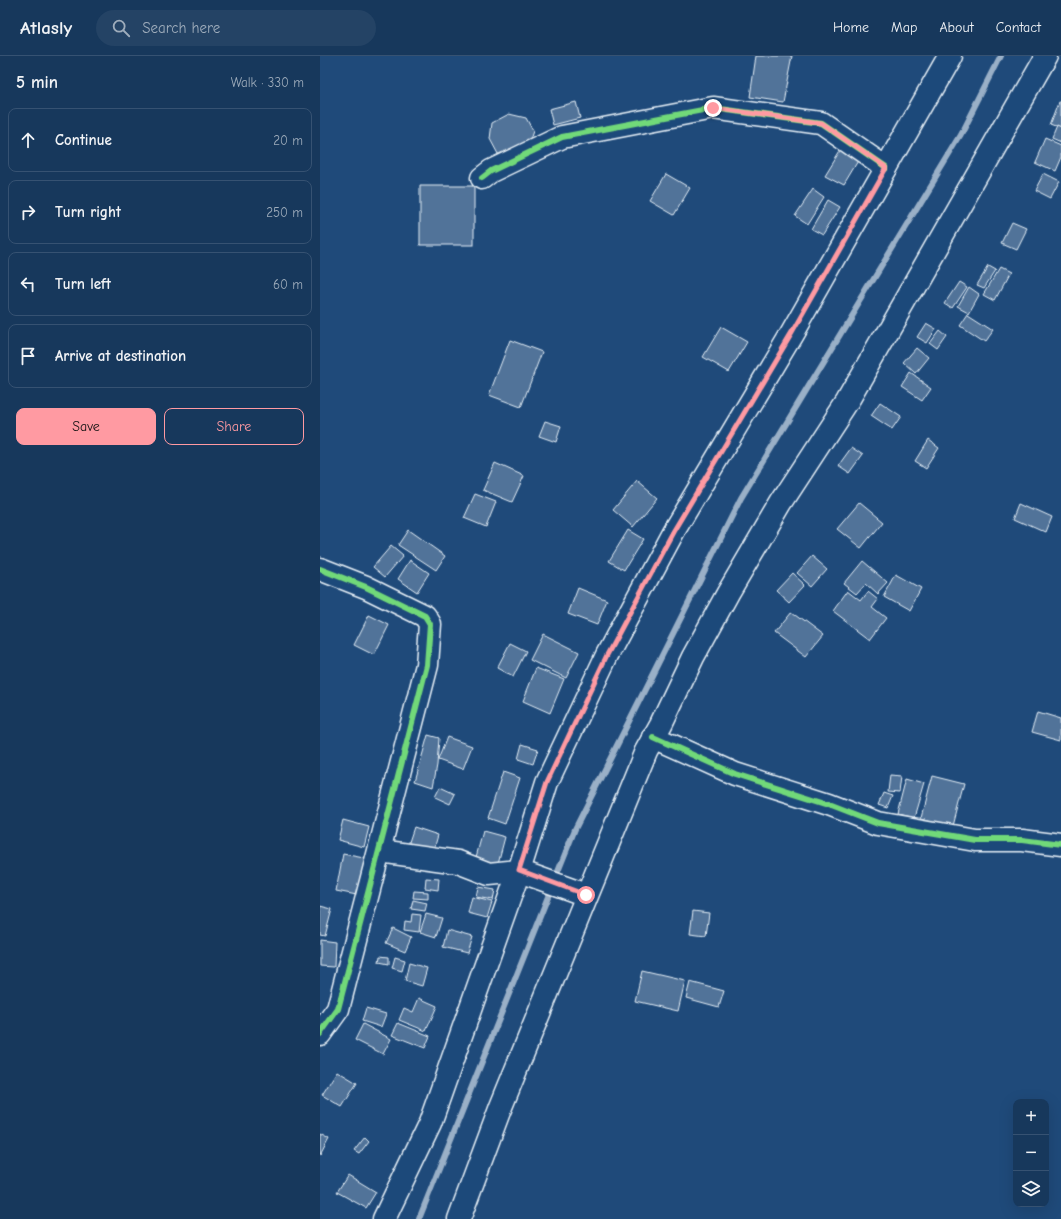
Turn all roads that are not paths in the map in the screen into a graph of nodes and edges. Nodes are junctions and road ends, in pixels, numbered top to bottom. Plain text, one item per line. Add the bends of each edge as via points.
1 (950, 56) edge
2 (1045, 56) edge
3 (886, 168) junction
4 (482, 178) dead end
5 (320, 569) edge
6 (653, 737) junction
7 (1061, 845) edge
8 (380, 852) junction
9 (519, 870) junction
10 (586, 895) junction
11 (320, 1034) edge
12 (384, 1219) edge
13 (459, 1219) edge

1 - 3 main road
2 - 6 main road via 847,402 781,503 728,593
3 - 4 main road via 821,123 713,108 562,137 490,171
3 - 9 main road via 792,333 673,532 607,655 547,782
5 - 8 main road via 366,587 425,616 430,624 427,665
6 - 7 main road via 735,774 829,804 878,823 975,840 1022,840
6 - 10 main road
8 - 9 main road via 458,862 489,874
8 - 11 main road via 338,1010
9 - 10 main road
9 - 12 main road via 430,1123
10 - 13 main road via 503,1101

